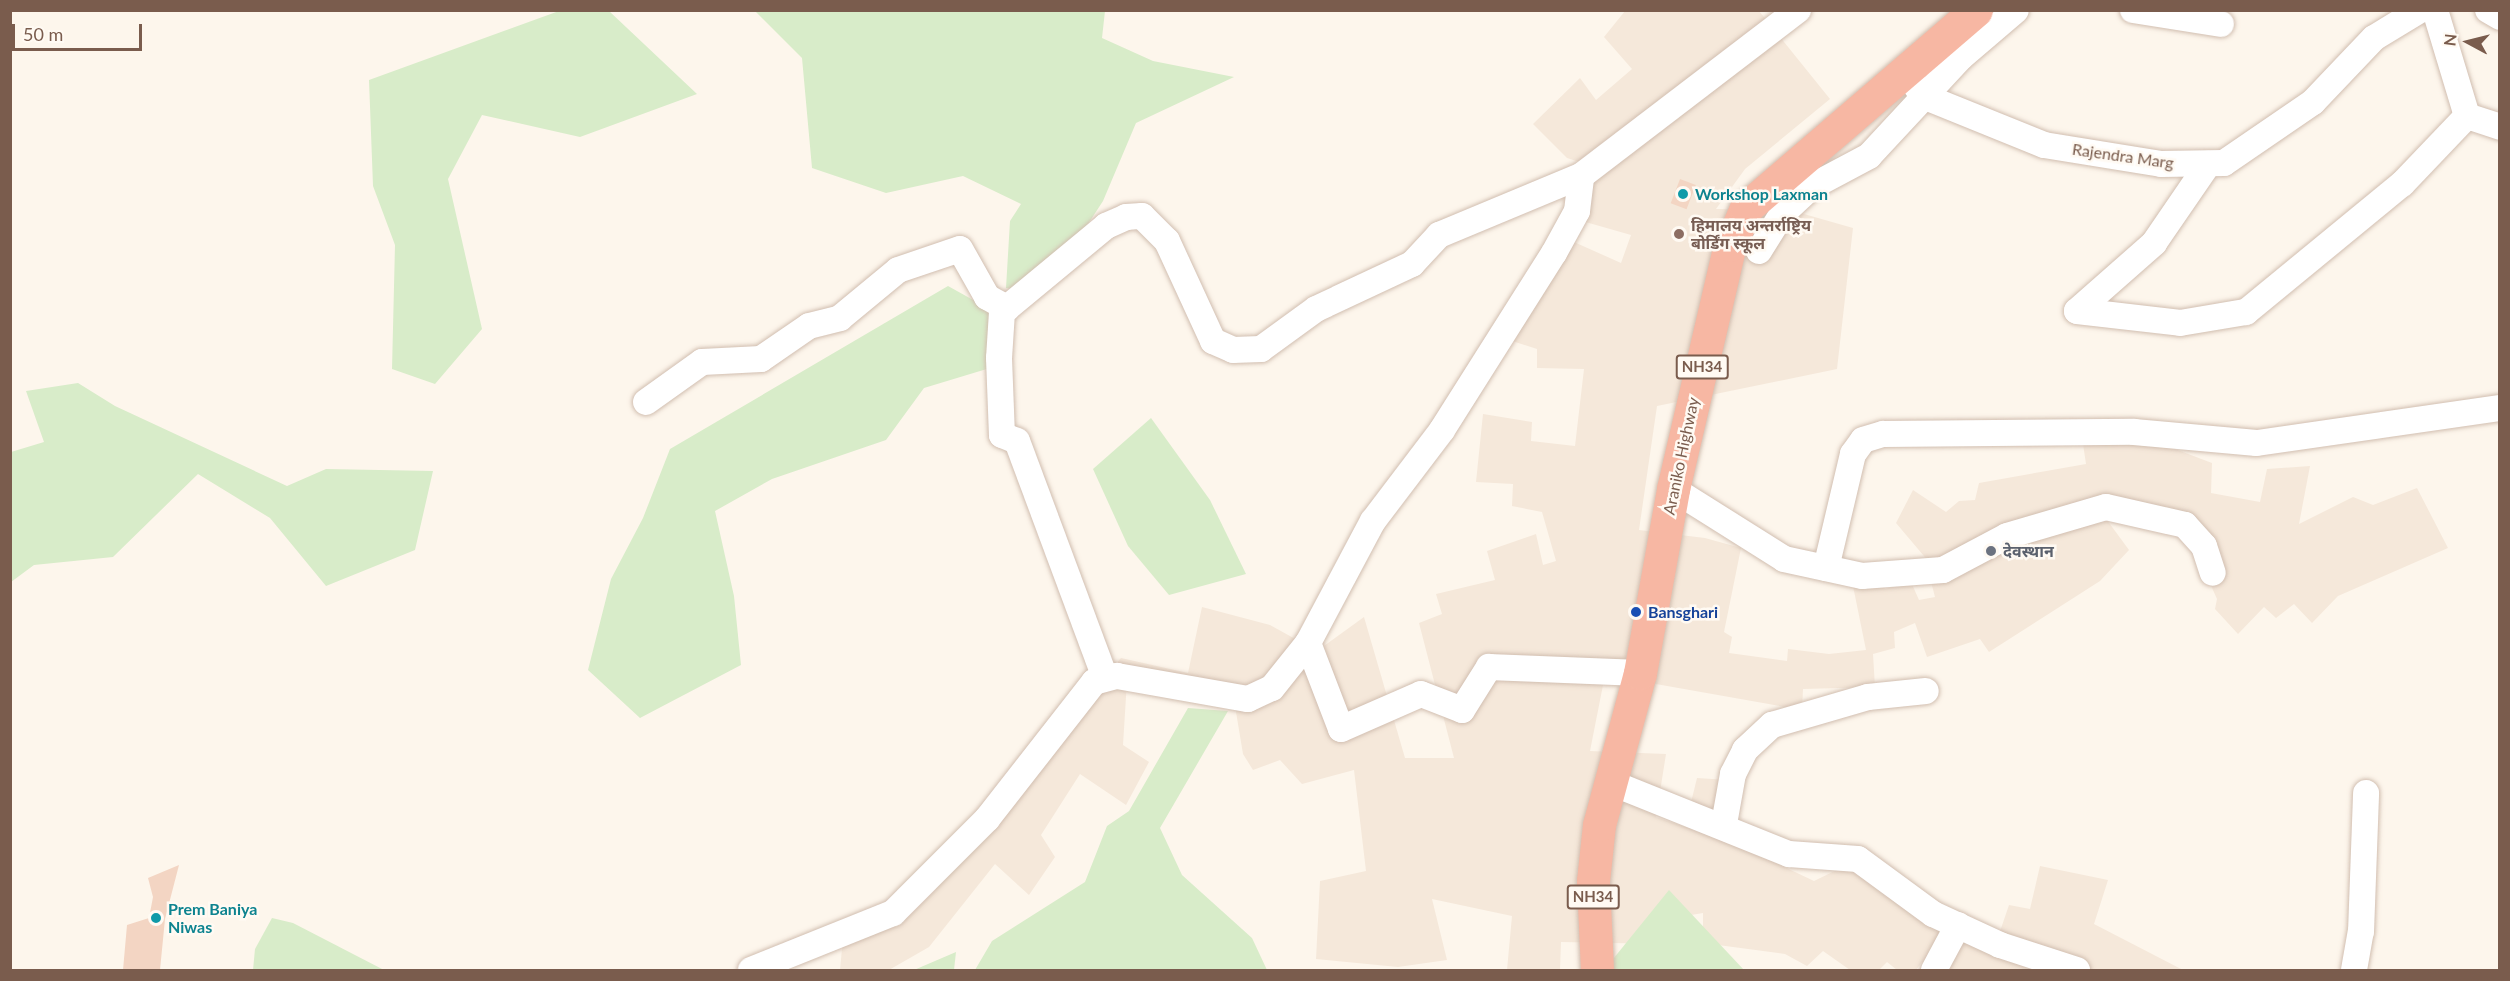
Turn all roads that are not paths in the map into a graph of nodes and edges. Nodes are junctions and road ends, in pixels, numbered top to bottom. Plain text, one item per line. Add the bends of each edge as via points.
1 (1798, 10) edge
2 (1977, 10) edge
3 (2016, 10) edge
4 (2133, 10) edge
5 (2421, 10) edge
6 (2435, 10) edge
7 (2488, 10) edge
8 (2499, 17) edge
9 (2221, 24) dead end
10 (1904, 69) junction
11 (1923, 96) junction
12 (2468, 116) junction
13 (2499, 127) edge
14 (2208, 164) junction
15 (1581, 176) junction
16 (1759, 251) dead end
17 (1007, 308) junction
18 (646, 402) dead end
19 (2499, 408) edge
20 (1673, 489) junction
21 (1826, 568) junction
22 (2213, 573) dead end
23 (1308, 644) junction
24 (1640, 673) junction
25 (1106, 677) junction
26 (1926, 691) dead end
27 (1612, 783) junction
28 (2366, 793) dead end
29 (1724, 825) junction
30 (1959, 925) junction
31 (751, 970) edge
32 (1597, 970) edge
33 (1934, 970) edge
34 (2077, 970) edge
35 (2354, 970) edge

1 - 15 street
2 - 10 highway, Araniko Highway / NH34
3 - 11 street
4 - 9 street
5 - 14 street, Rajendra Marg via 2374,38 2313,102 2224,164
6 - 12 street
7 - 8 street
10 - 11 street
10 - 20 highway, Araniko Highway / NH34 via 1746,208 1730,245
11 - 14 street, Rajendra Marg via 2044,145 2161,164
11 - 16 street via 1869,156 1811,187 1782,214
12 - 13 street
12 - 14 street via 2402,184 2246,312 2180,323 2077,311 2154,243
15 - 17 street via 1439,235 1412,264 1316,309 1261,349 1233,350 1213,341 1167,241 1142,216 1106,226
15 - 23 street via 1577,211 1554,254 1442,430 1373,521
17 - 18 street via 987,297 960,249 898,270 840,318 809,326 761,359 702,362
17 - 25 street via 1002,312 999,358 1002,435 1017,441
19 - 21 street via 2257,443 2134,432 1882,434 1863,440 1853,454
20 - 21 street via 1784,559
20 - 24 highway, Araniko Highway / NH34
21 - 22 street via 1862,576 1943,570 2007,536 2106,507 2184,525 2204,546
23 - 24 street via 1341,729 1421,694 1462,710 1489,667
23 - 25 street via 1257,698
24 - 27 highway, Araniko Highway / NH34
25 - 31 street via 1069,712 987,819 892,913
26 - 29 street via 1868,697 1772,725 1745,750 1733,774
27 - 29 street
27 - 32 highway, Araniko Highway / NH34 via 1593,880
28 - 35 street via 2361,932
29 - 30 street via 1789,854 1858,859 1905,897
30 - 33 street
30 - 34 street

